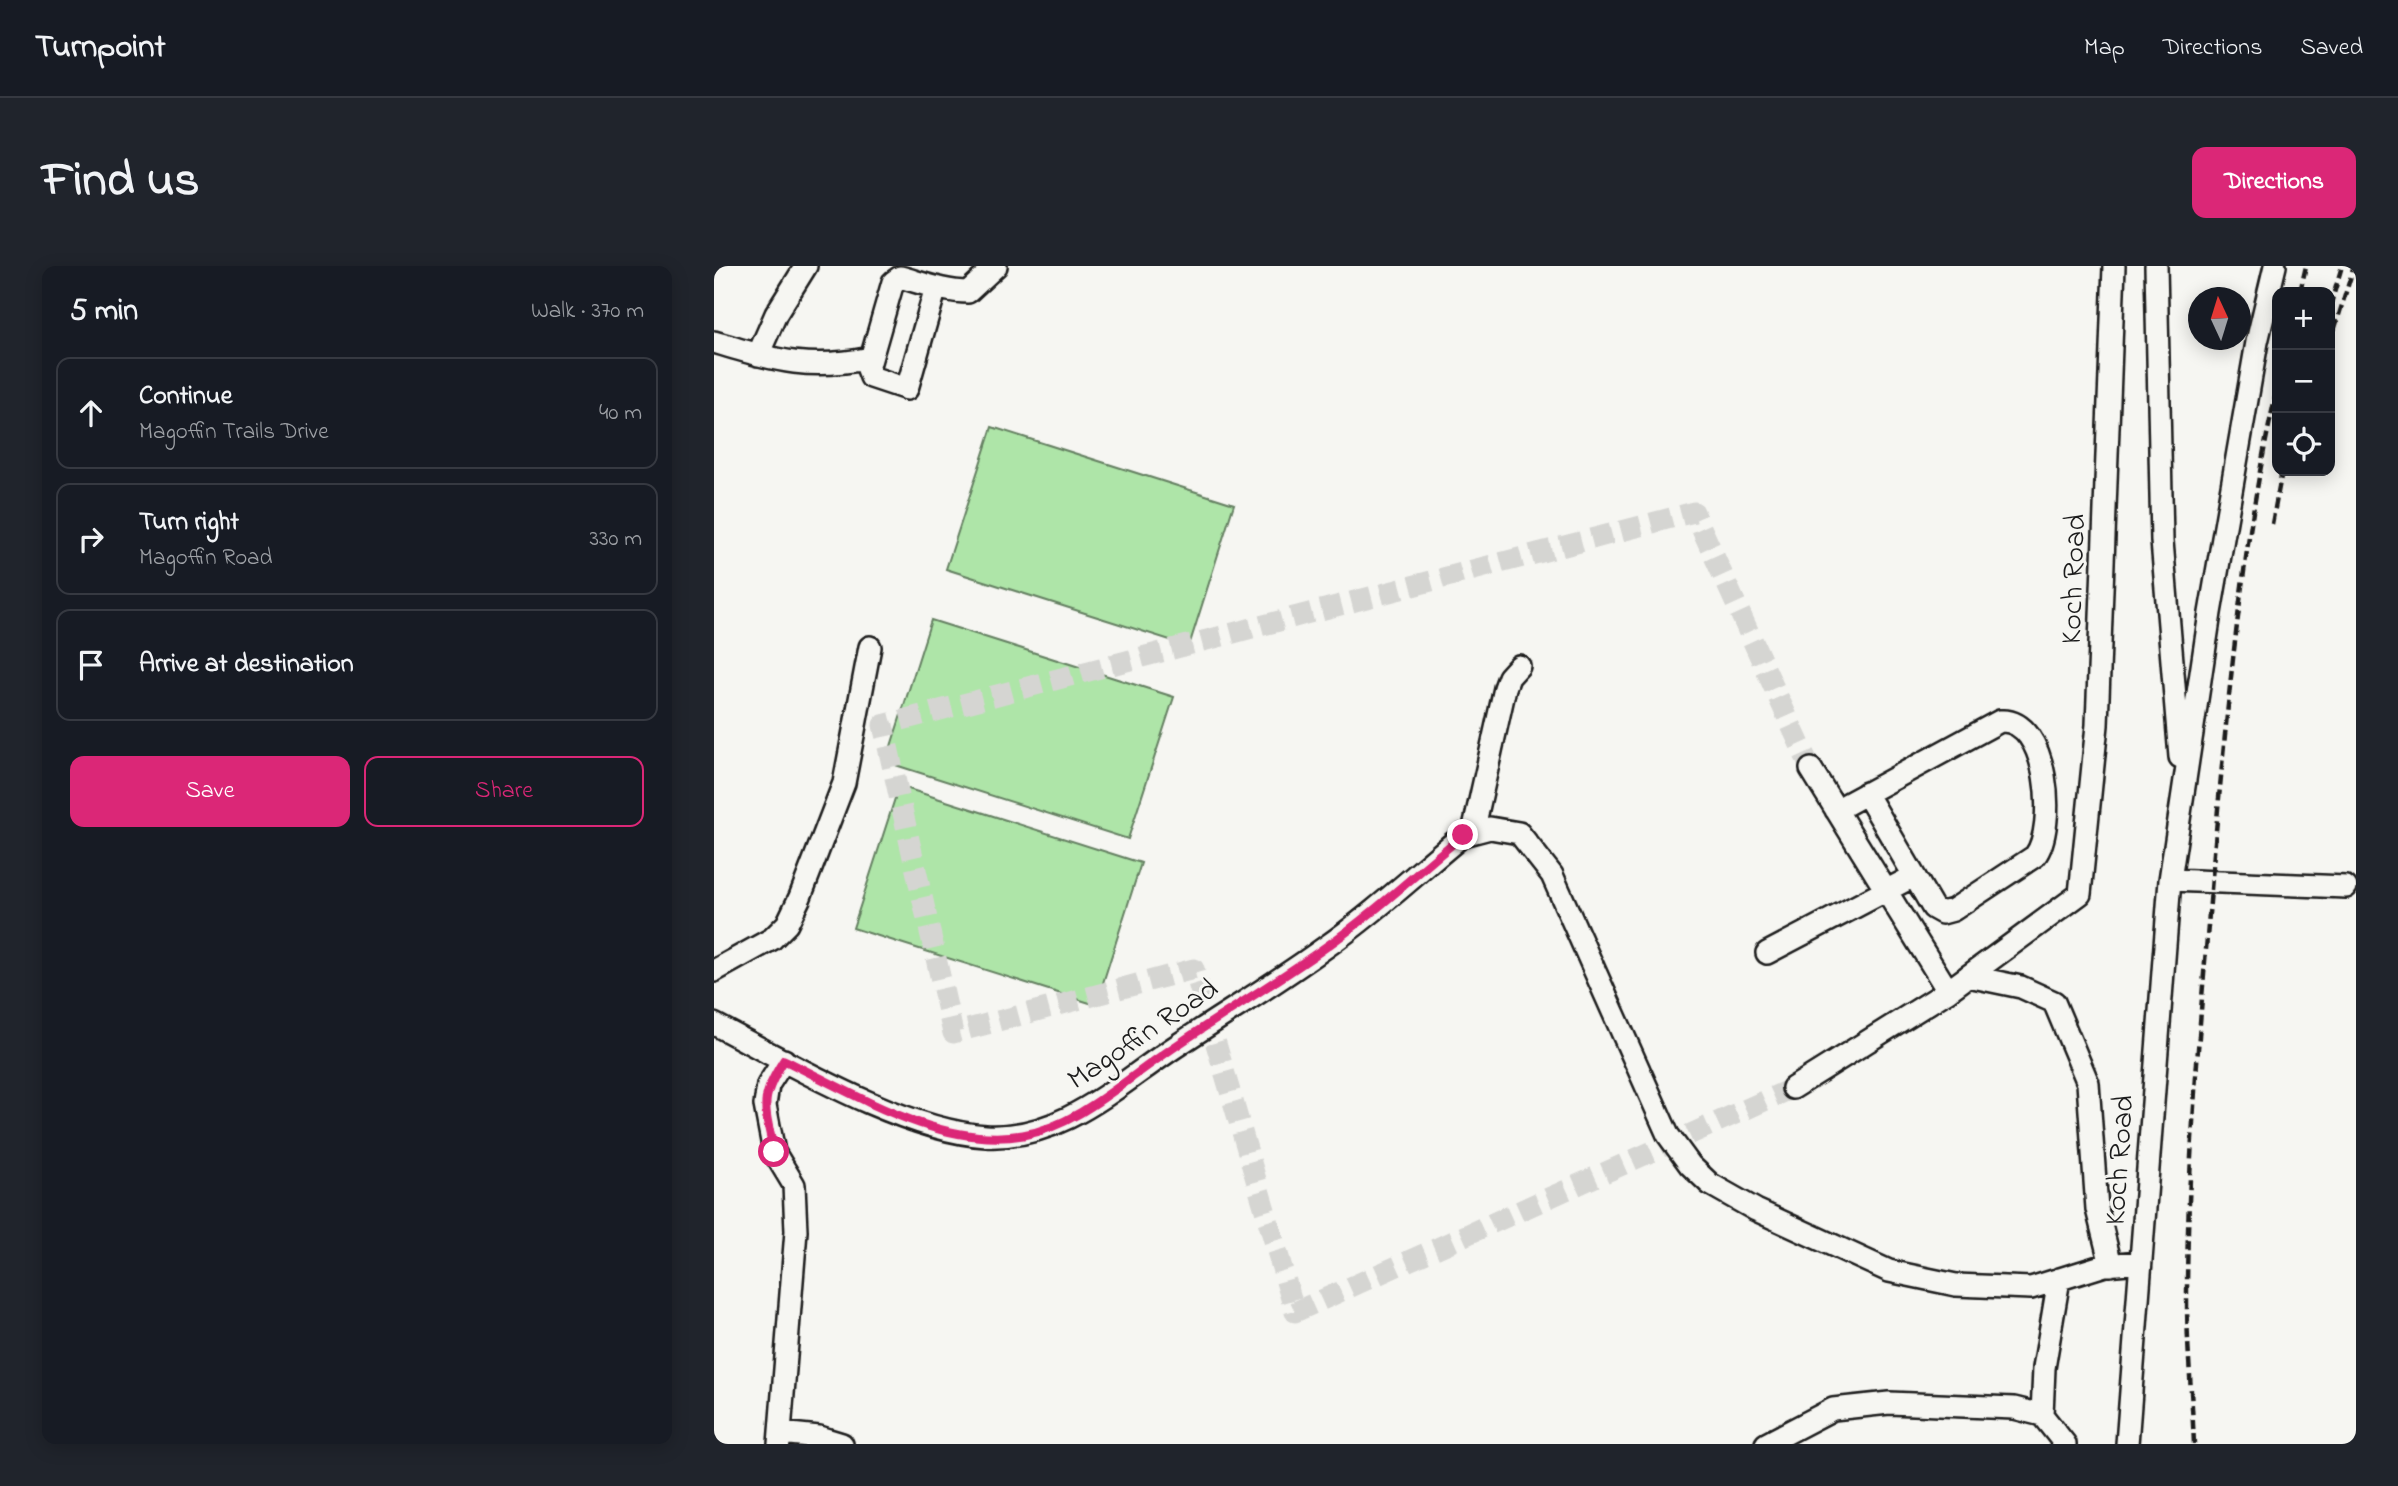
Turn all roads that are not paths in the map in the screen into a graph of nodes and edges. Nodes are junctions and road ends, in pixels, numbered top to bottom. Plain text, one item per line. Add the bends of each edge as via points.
1 (806, 266) edge
2 (996, 266) edge
3 (2114, 266) edge
4 (2156, 266) edge
5 (2275, 266) edge
6 (936, 287) junction
7 (714, 342) edge
8 (758, 355) junction
9 (872, 358) junction
10 (870, 647) dead end
11 (1519, 666) dead end
12 (1811, 769) tunnel mouth
13 (2183, 792) junction
14 (1866, 793) junction
15 (1836, 810) junction
16 (1473, 832) junction
17 (1914, 876) junction
18 (2170, 880) junction
19 (2346, 887) dead end
20 (1886, 893) junction
21 (1767, 953) dead end
22 (714, 971) edge
23 (1968, 976) junction
24 (1948, 991) junction
25 (714, 1024) edge
26 (784, 1060) junction
27 (1793, 1088) tunnel mouth
28 (2140, 1262) junction
29 (2111, 1265) junction
30 (2059, 1279) junction
31 (2042, 1415) junction
32 (779, 1438) edge
33 (842, 1444) edge
34 (1766, 1444) edge
35 (2064, 1444) edge
36 (2127, 1444) edge

1 - 8 street via 776,314
2 - 6 street via 968,292
3 - 23 street, Koch Road via 2096,725 2080,894
4 - 13 street via 2162,541
5 - 13 street via 2257,342
6 - 9 street via 900,277 893,282
6 - 9 street via 907,389 871,377
7 - 8 street
8 - 9 street via 809,365
10 - 22 street via 844,783 800,897 787,924 772,939
11 - 16 street via 1508,677
12 - 15 street
13 - 18 street, Koch Road
14 - 15 street
14 - 17 street
14 - 17 street via 2000,721 2013,720 2022,726 2046,779 2043,846 2035,856 1942,913 1933,908
15 - 20 street
16 - 26 street, Magoffin Road via 1463,835 1325,948 1159,1057 1102,1101 1046,1128 1023,1135 952,1132 892,1112
16 - 30 street via 1490,828 1519,833 1552,875 1668,1135 1710,1184 1889,1271 1956,1285 2031,1288
17 - 20 street
18 - 19 street
18 - 28 street, Koch Road
20 - 21 street
20 - 24 street
23 - 24 street
23 - 29 street via 2021,987 2054,1002 2088,1083 2097,1209
24 - 27 street
25 - 26 street, Magoffin Road
26 - 32 street via 768,1085 765,1105 774,1152 794,1185 795,1205
28 - 29 street
28 - 36 street, Koch Road
29 - 30 street
30 - 31 street via 2044,1368
31 - 34 street via 2014,1408 1889,1403 1833,1409
31 - 35 street
32 - 33 street via 819,1437

